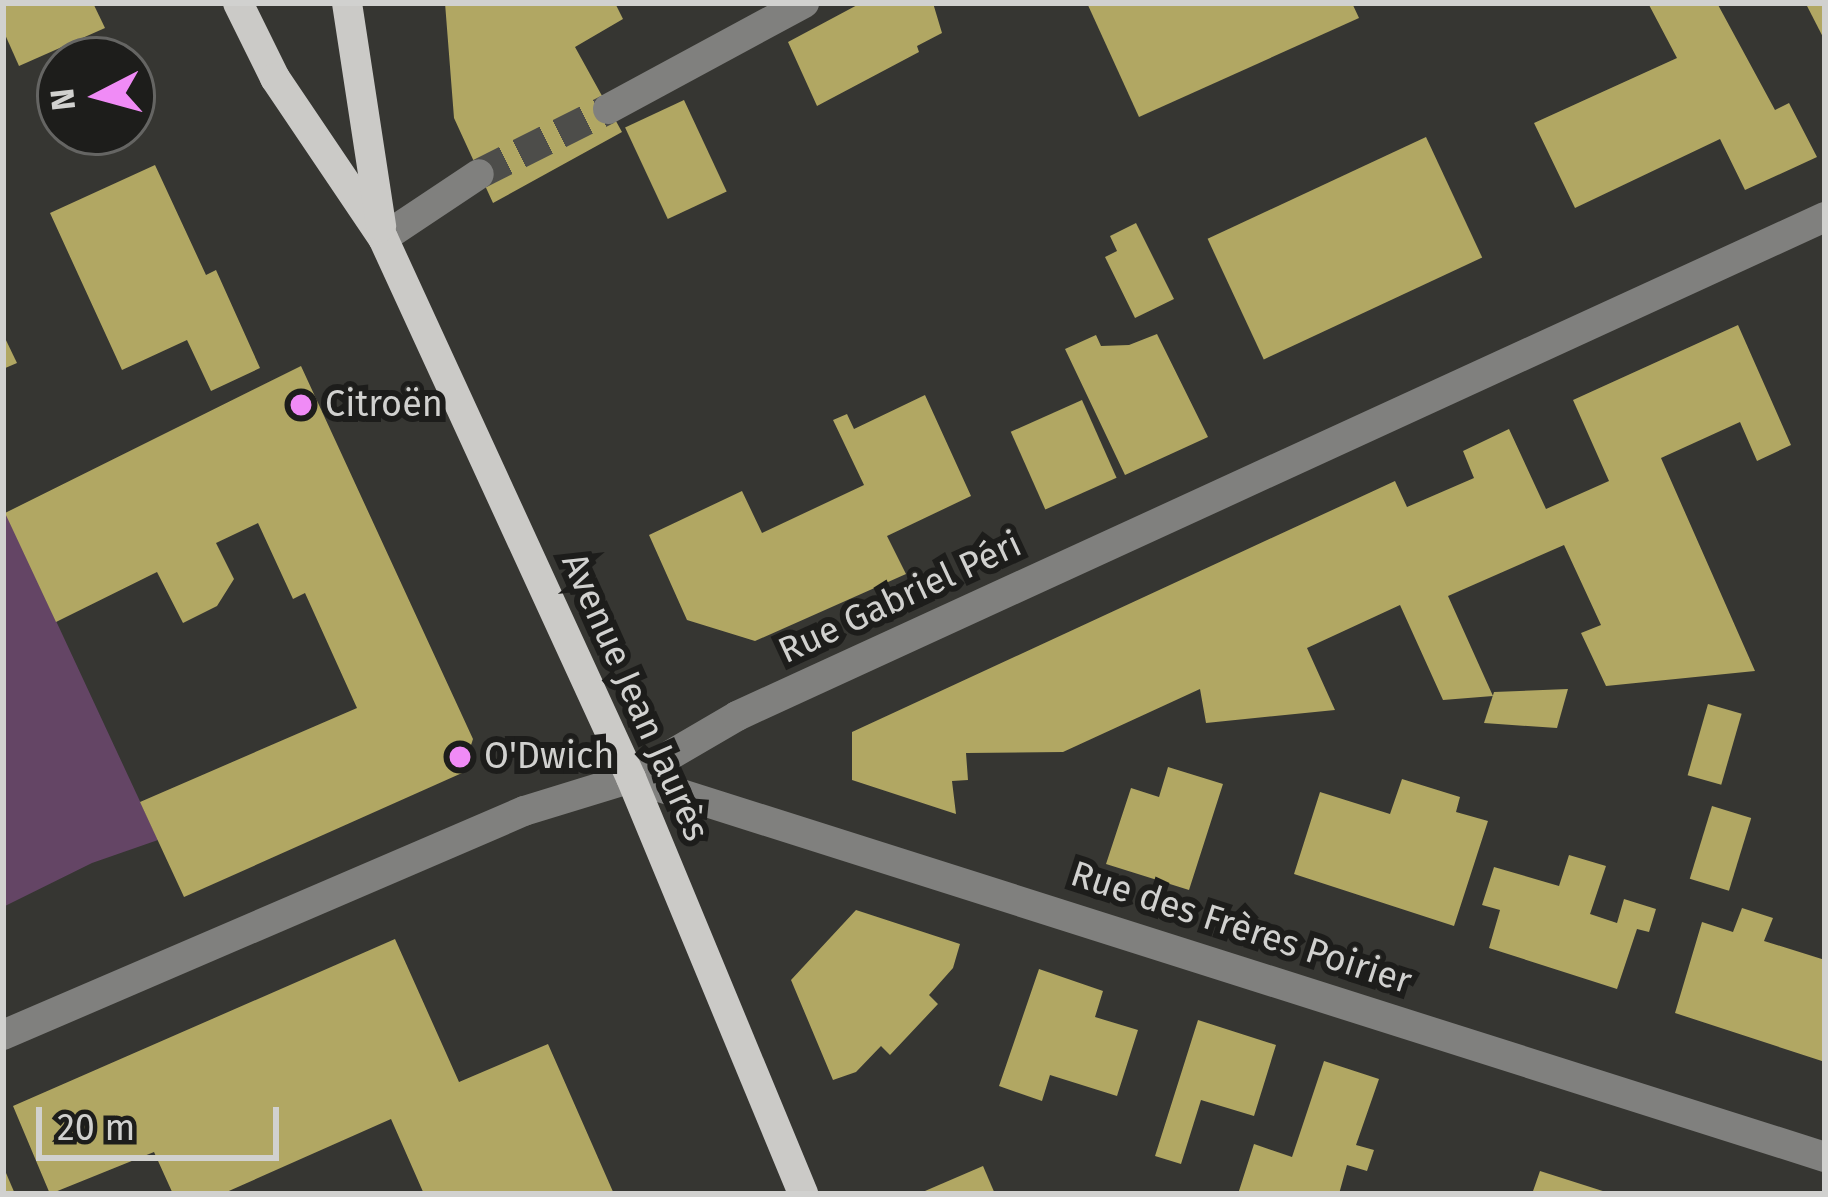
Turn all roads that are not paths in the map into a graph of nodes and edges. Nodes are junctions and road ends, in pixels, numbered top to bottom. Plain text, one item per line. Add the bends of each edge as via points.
1 (238, 3) edge
2 (346, 3) edge
3 (804, 3) edge
4 (608, 109) tunnel mouth
5 (479, 174) tunnel mouth
6 (1825, 217) edge
7 (383, 238) junction
8 (631, 778) junction
9 (3, 1035) edge
10 (1825, 1157) edge
11 (802, 1194) edge

1 - 7 main road, Avenue Jean Jaurès via 275,78
2 - 7 main road, Avenue Jean Jaurès
3 - 4 street
5 - 7 street
6 - 8 street, Rue Gabriel Péri via 737,716
7 - 8 main road, Avenue Jean Jaurès
8 - 9 street, Rue Gabriel Péri via 524,811
8 - 10 street, Rue des Frères Poirier
8 - 11 main road, Avenue Jean Jaurès

